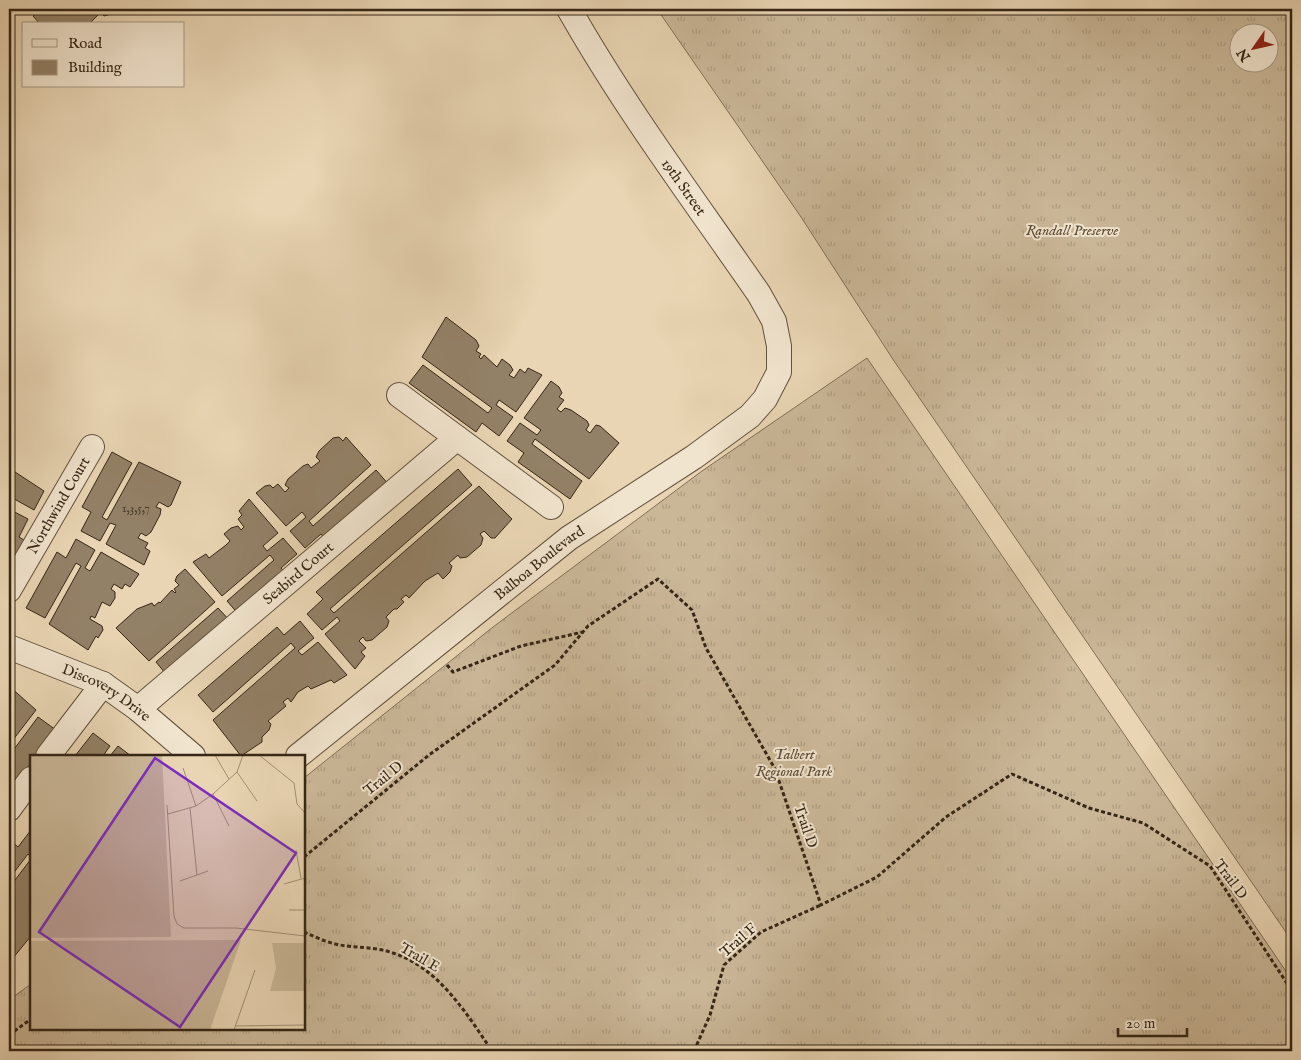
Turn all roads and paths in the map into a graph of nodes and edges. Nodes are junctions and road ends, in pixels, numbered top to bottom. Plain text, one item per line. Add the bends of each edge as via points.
1 (569, 9) edge
2 (779, 372) joint
3 (399, 395) dead end
4 (457, 438) junction
5 (92, 447) dead end
6 (551, 506) dead end
7 (9, 590) edge
8 (584, 631) junction
9 (9, 647) edge
10 (433, 648) junction
11 (103, 684) junction
12 (138, 709) junction
13 (49, 755) edge
14 (192, 755) edge
15 (299, 755) edge
16 (30, 780) edge
17 (9, 809) edge
18 (305, 855) edge
19 (821, 905) junction
20 (305, 932) edge
21 (1292, 991) edge
22 (30, 1020) edge
23 (9, 1034) edge
24 (492, 1051) edge
25 (694, 1051) edge

1 - 2 street, 19th Street via 634,115 759,294 774,321 779,346
2 - 10 street, Balboa Boulevard via 765,399 750,416 694,457 569,538
3 - 4 street
4 - 6 street
4 - 12 street, Seabird Court
5 - 7 street, Northwind Court
8 - 10 path via 521,646 453,672
8 - 18 path, Trail D via 555,665 429,756
8 - 19 path, Trail D via 658,579 692,610 706,648 775,769
9 - 11 street, Discovery Drive
10 - 15 street, Balboa Boulevard
11 - 12 street, Discovery Drive
11 - 13 street
12 - 14 street, Discovery Drive
16 - 17 street
19 - 21 path, Trail D via 878,877 946,817 1012,774 1089,808 1143,823 1210,866
19 - 25 path, Trail F via 761,932 724,965 710,1015
20 - 24 path, Trail E via 337,944 393,953 416,965 444,984
22 - 23 path

